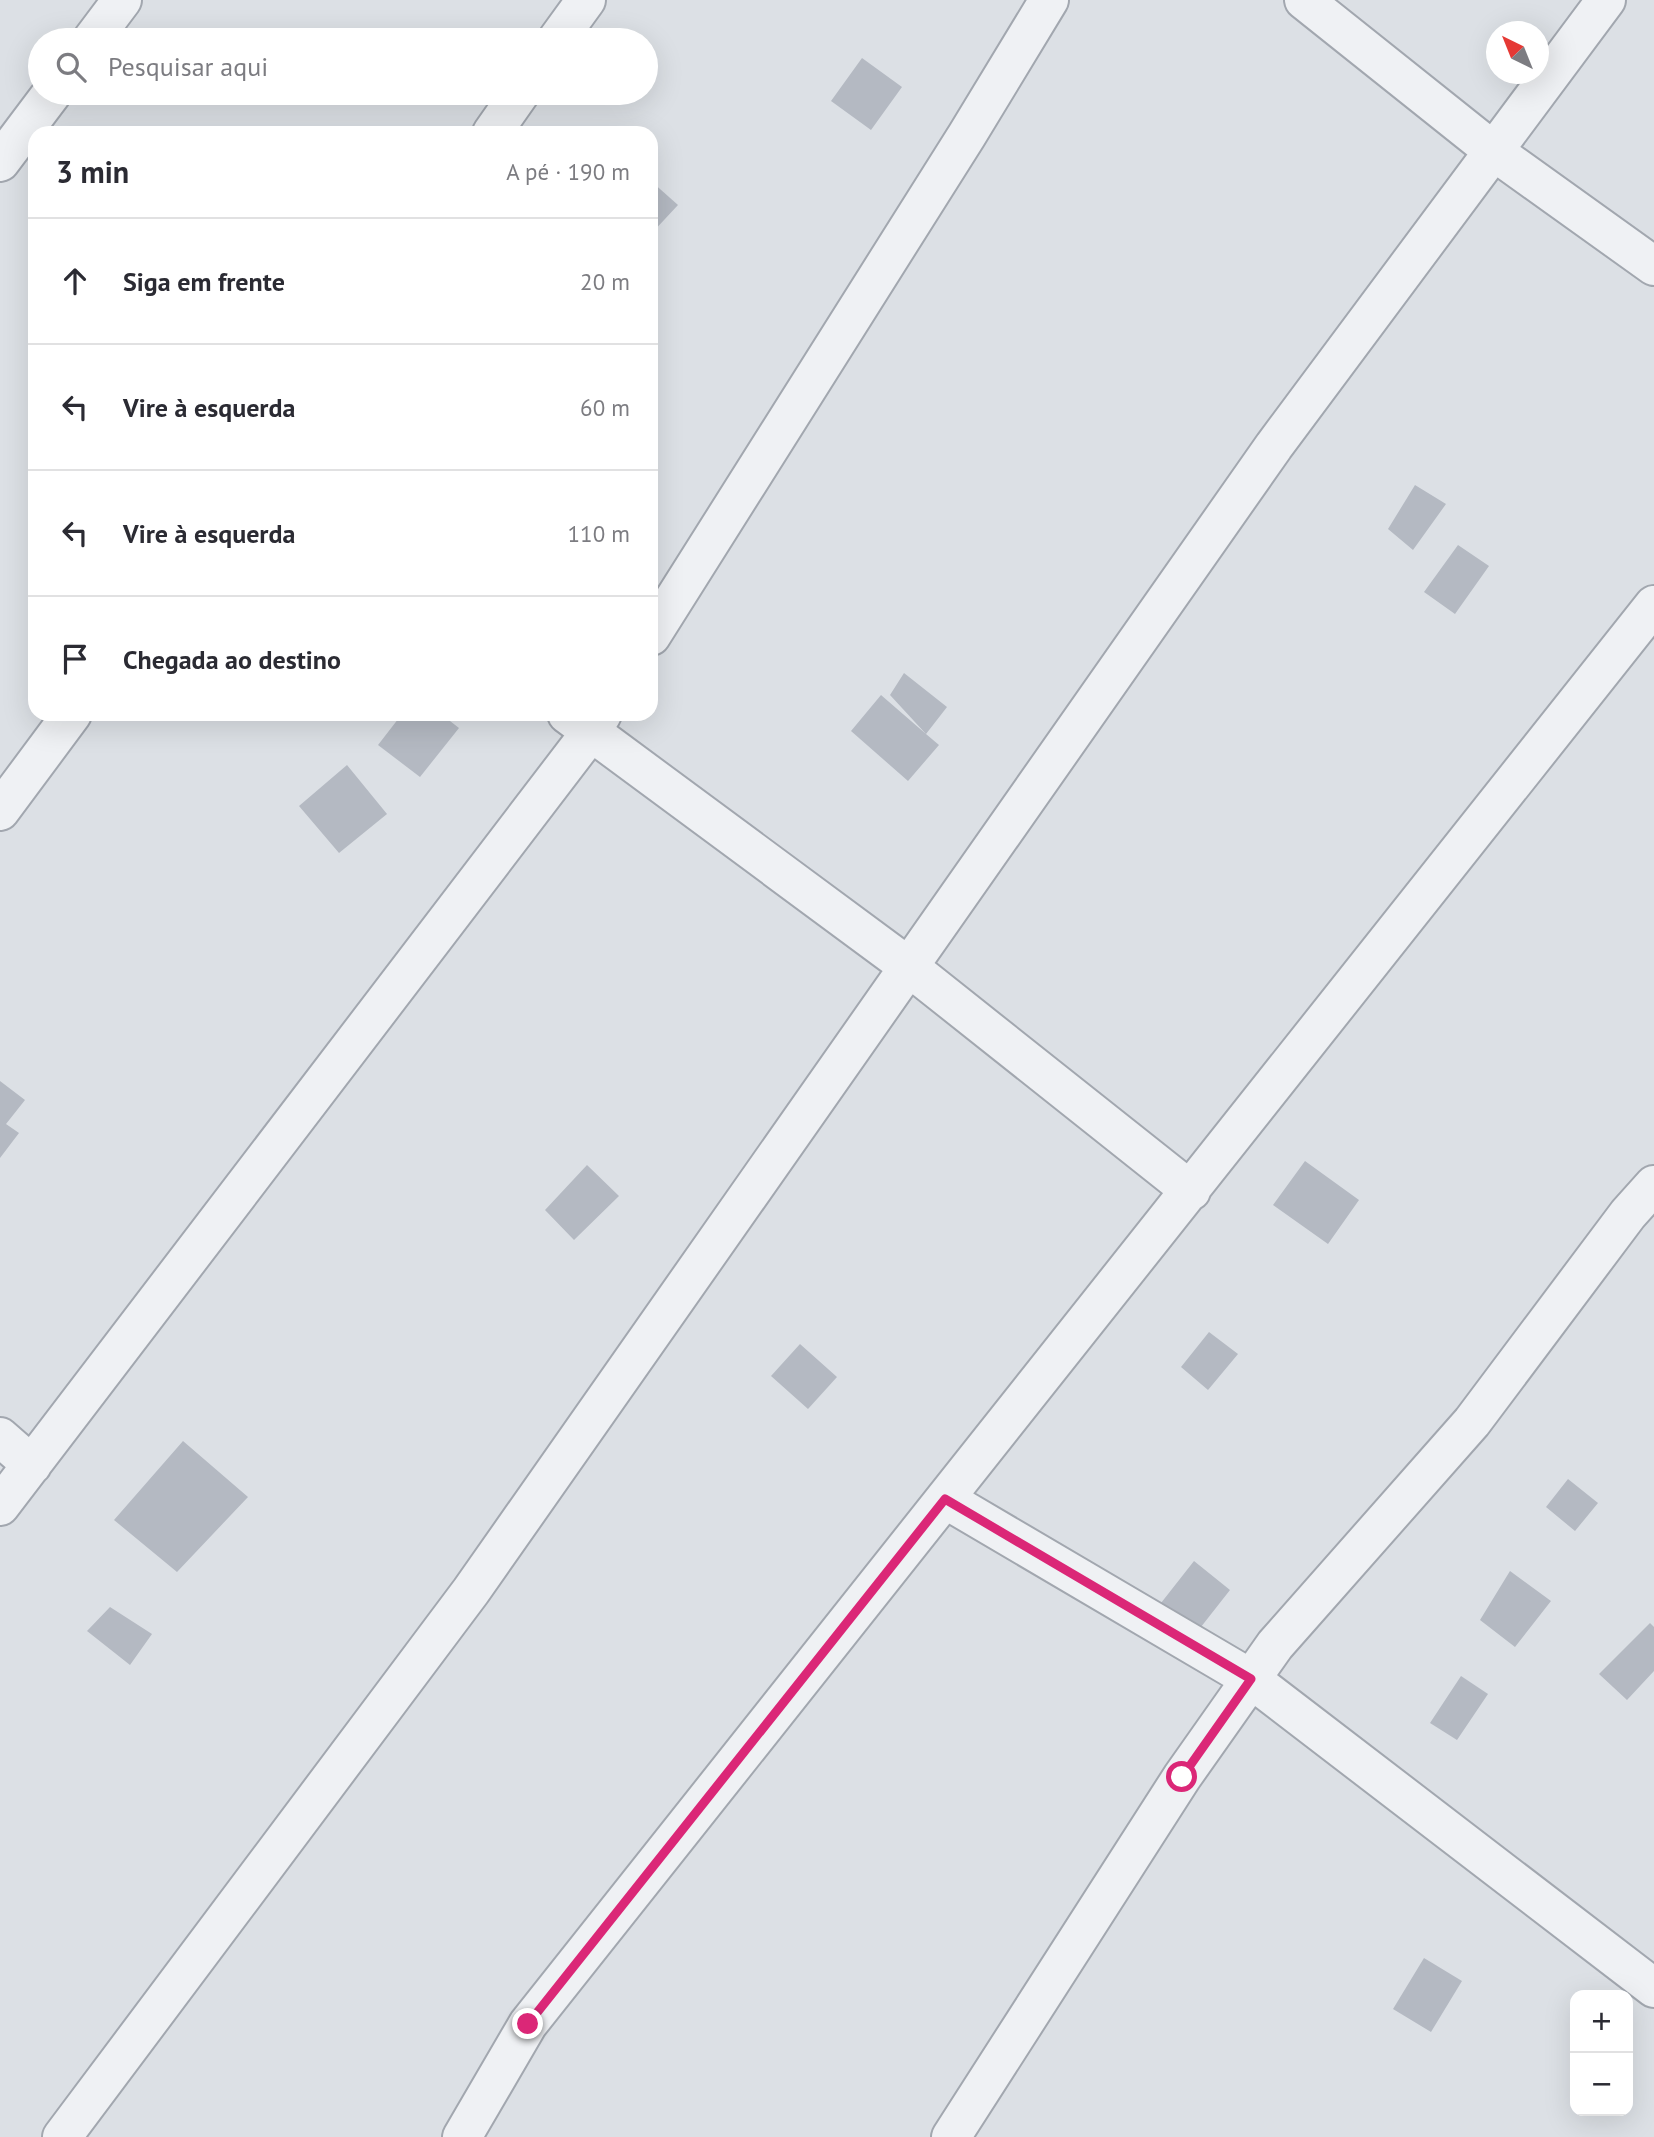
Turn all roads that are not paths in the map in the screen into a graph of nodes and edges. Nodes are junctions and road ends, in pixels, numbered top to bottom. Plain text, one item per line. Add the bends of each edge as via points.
1 (122, 0) edge
2 (586, 0) edge
3 (1049, 0) edge
4 (1304, 0) edge
5 (1606, 0) edge
6 (101, 28) edge
7 (566, 28) edge
8 (43, 105) edge
9 (512, 105) edge
10 (497, 126) edge
11 (1492, 150) junction
12 (0, 162) edge
13 (1654, 266) edge
14 (1654, 604) edge
15 (658, 625) edge
16 (67, 721) edge
17 (585, 721) edge
18 (587, 721) edge
19 (0, 811) edge
20 (909, 967) junction
21 (1654, 1185) edge
22 (1191, 1191) junction
23 (0, 1437) edge
24 (32, 1465) junction
25 (945, 1499) junction
26 (0, 1506) edge
27 (1251, 1679) junction
28 (1654, 1988) edge
29 (62, 2137) edge
30 (462, 2137) edge
31 (951, 2137) edge

1 - 6 street
2 - 7 street
3 - 15 street
4 - 11 street
5 - 11 street
8 - 12 street
9 - 10 street
11 - 13 street
11 - 20 street via 1266,457
14 - 22 street
16 - 19 street
17 - 24 street
18 - 20 street
20 - 22 street
20 - 29 street via 471,1591
21 - 27 street via 1472,1422 1275,1645
22 - 25 street
23 - 24 street
24 - 26 street
25 - 27 street
25 - 30 street via 528,2024
27 - 28 street
27 - 31 street via 1182,1777

